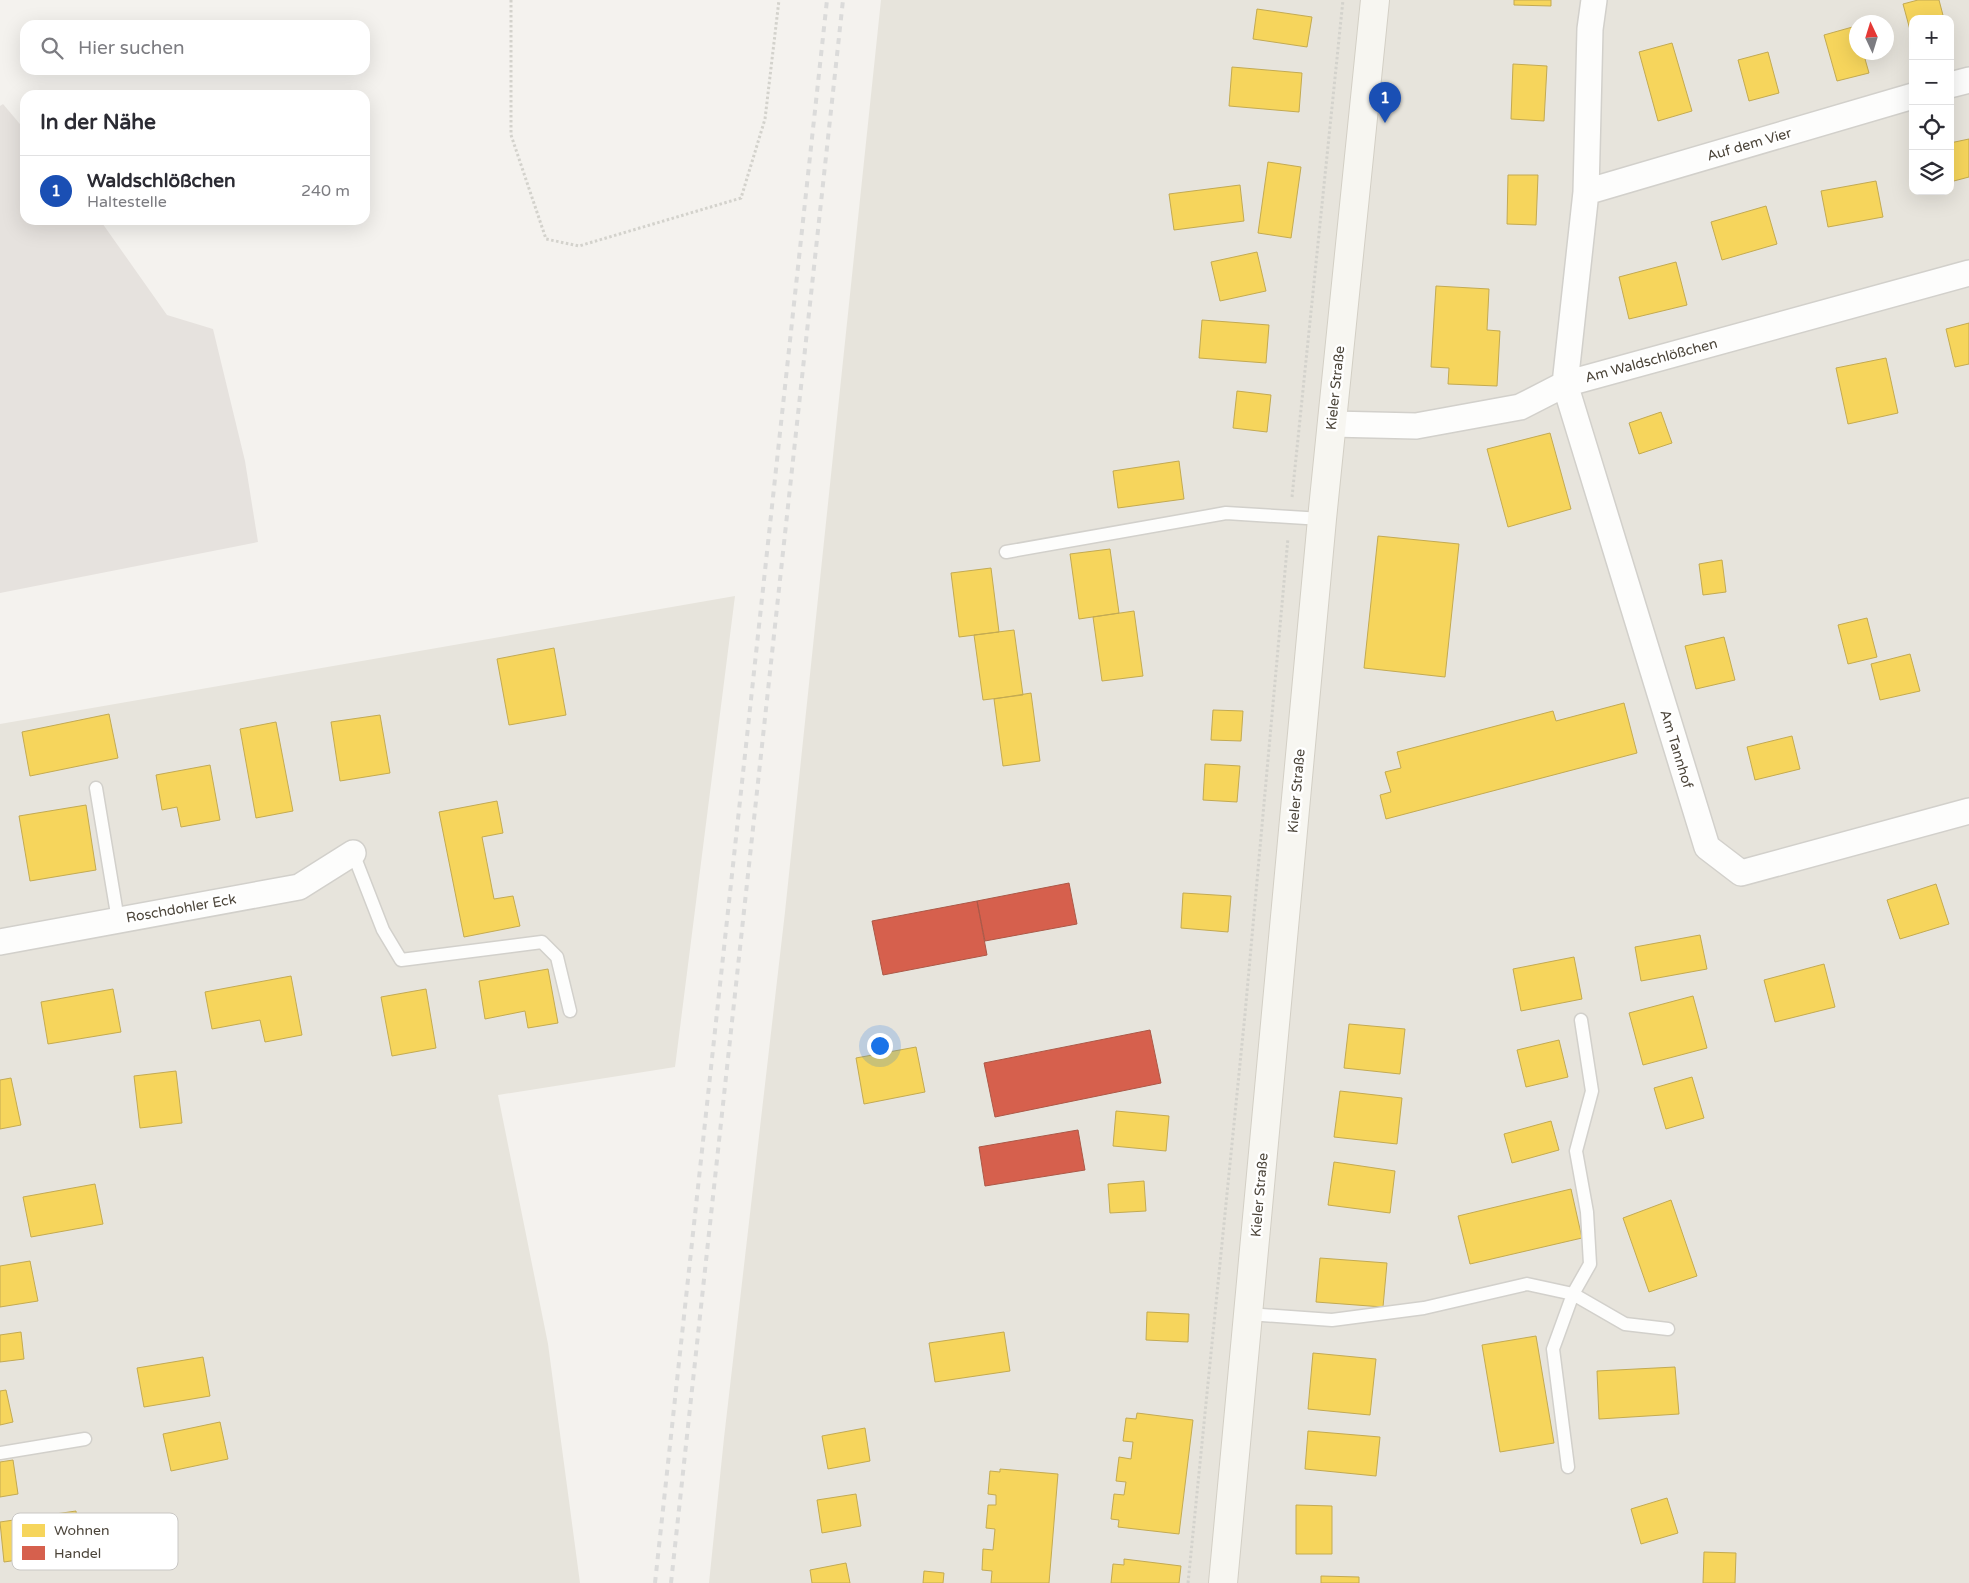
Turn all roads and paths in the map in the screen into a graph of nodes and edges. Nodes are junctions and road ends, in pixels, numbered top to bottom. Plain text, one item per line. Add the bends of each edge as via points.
1 (511, 0) edge
2 (778, 0) edge
3 (1344, 0) edge
4 (1375, 0) edge
5 (1594, 0) edge
6 (1969, 80) edge
7 (1954, 84) edge
8 (1909, 97) edge
9 (1586, 192) junction
10 (1969, 273) edge
11 (1565, 384) junction
12 (1332, 424) junction
13 (1290, 517) junction
14 (1322, 519) junction
15 (1006, 552) dead end
16 (96, 788) dead end
17 (1969, 811) edge
18 (353, 853) joint
19 (118, 920) junction
20 (0, 942) edge
21 (570, 1011) dead end
22 (1581, 1020) dead end
23 (1573, 1294) junction
24 (1248, 1314) junction
25 (1668, 1329) dead end
26 (85, 1439) dead end
27 (0, 1453) edge
28 (1568, 1467) dead end
29 (1188, 1583) edge
30 (1223, 1583) edge

1 - 2 path via 511,135 546,239 579,246 741,198 765,119
3 - 13 path
4 - 12 main road, Kieler Straße
5 - 9 street via 1590,29
6 - 7 street
8 - 9 street, Auf dem Vier
9 - 11 street
10 - 11 street, Am Waldschlößchen
11 - 12 street, Am Waldschlößchen via 1520,407 1416,426
11 - 17 street, Am Tannhof via 1707,847 1741,873
12 - 14 main road, Kieler Straße
13 - 14 lane
13 - 15 lane via 1226,513
13 - 29 path via 1245,1014
14 - 24 main road, Kieler Straße
16 - 19 lane
18 - 19 street, Roschdohler Eck via 299,887
18 - 21 lane via 383,930 401,960 542,942 557,957
19 - 20 street, Roschdohler Eck
22 - 23 lane via 1592,1091 1576,1151 1587,1212 1590,1264
23 - 24 lane via 1527,1284 1424,1308 1332,1320
23 - 25 lane via 1625,1324
23 - 28 lane via 1552,1348
24 - 30 main road, Kieler Straße
26 - 27 lane

